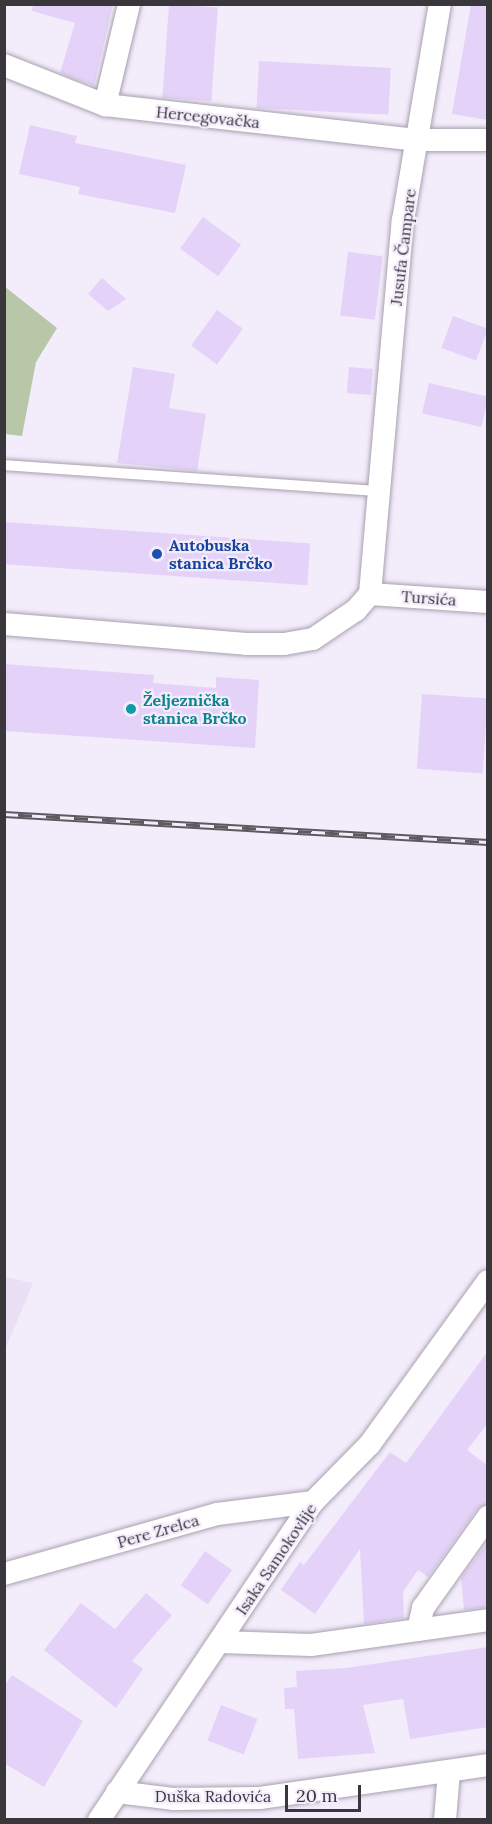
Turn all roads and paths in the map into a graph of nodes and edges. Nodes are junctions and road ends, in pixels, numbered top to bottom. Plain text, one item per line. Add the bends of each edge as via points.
1 (129, 4) edge
2 (440, 4) edge
3 (4, 65) edge
4 (105, 105) junction
5 (418, 140) junction
6 (488, 140) edge
7 (4, 465) edge
8 (379, 491) junction
9 (370, 594) junction
10 (488, 602) edge
11 (4, 624) edge
12 (488, 1281) edge
13 (314, 1502) junction
14 (488, 1517) edge
15 (4, 1574) edge
16 (488, 1620) edge
17 (418, 1630) junction
18 (220, 1642) junction
19 (488, 1765) edge
20 (449, 1771) junction
21 (117, 1792) junction
22 (99, 1820) edge
23 (445, 1820) edge

1 - 4 street
2 - 5 street, Jusufa Čampare
3 - 4 street, Hercegovačka
4 - 5 street, Hercegovačka
5 - 6 street, Hercegovačka
5 - 8 street, Jusufa Čampare via 403,220
7 - 8 lane
8 - 9 street, Jusufa Čampare
9 - 10 street, Tursića
9 - 11 street via 356,610 313,639 284,644
12 - 13 street, Isaka Samokovlije via 370,1444
13 - 15 street, Pere Zrelca via 217,1514
13 - 18 street, Isaka Samokovlije
14 - 17 street via 423,1608
16 - 17 street
17 - 18 street via 311,1645
18 - 21 street, Isaka Samokovlije
19 - 20 street, Duška Radovića
20 - 21 street, Duška Radovića via 260,1798 173,1799
20 - 23 street
21 - 22 street, Isaka Samokovlije

